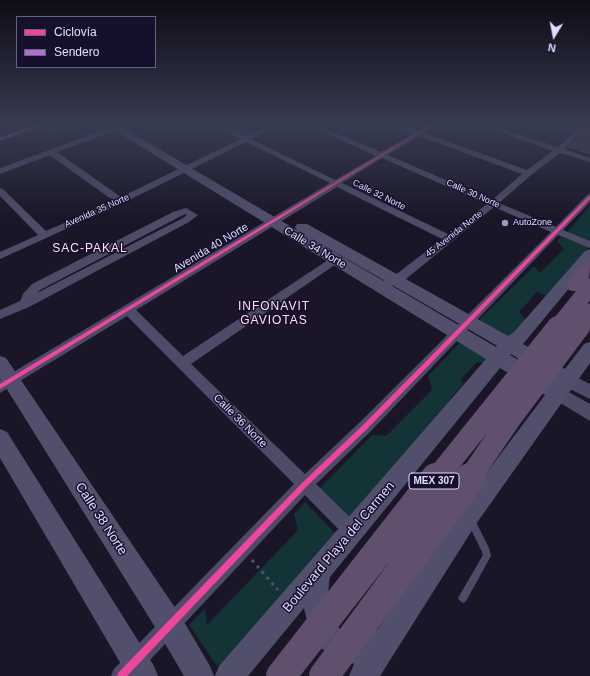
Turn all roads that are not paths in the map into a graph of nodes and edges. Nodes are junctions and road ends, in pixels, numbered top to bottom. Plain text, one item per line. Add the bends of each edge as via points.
1 (28, 157) edge
2 (40, 157) edge
3 (58, 157) edge
4 (172, 157) edge
5 (209, 157) edge
6 (281, 157) edge
7 (379, 157) edge
8 (385, 157) edge
9 (482, 157) edge
10 (550, 157) edge
11 (579, 157) edge
12 (590, 160) edge
13 (0, 166) edge
14 (189, 166) junction
15 (0, 171) edge
16 (528, 173) junction
17 (336, 183) junction
18 (0, 191) edge
19 (590, 197) edge
20 (120, 201) junction
21 (494, 203) junction
22 (278, 219) junction
23 (558, 231) junction
24 (44, 235) junction
25 (448, 238) junction
26 (590, 245) edge
27 (590, 254) edge
28 (0, 256) edge
29 (335, 260) junction
30 (590, 268) edge
31 (388, 283) junction
32 (582, 287) edge
33 (25, 304) junction
34 (127, 309) junction
35 (590, 312) edge
36 (0, 315) edge
37 (464, 327) junction
38 (590, 334) edge
39 (590, 349) edge
40 (504, 350) junction
41 (182, 364) junction
42 (4, 377) edge
43 (563, 386) junction
44 (590, 392) edge
45 (590, 413) edge
46 (0, 440) edge
47 (488, 452) junction
48 (304, 485) junction
49 (468, 516) junction
50 (353, 532) junction
51 (319, 569) junction
52 (463, 598) dead end
53 (170, 625) junction
54 (386, 640) junction
55 (134, 671) edge
56 (200, 676) edge
57 (229, 676) edge
58 (281, 676) edge
59 (324, 676) edge
60 (362, 676) edge

1 - 13 street
2 - 15 street
3 - 20 street
4 - 14 main road, Calle 34 Norte
5 - 14 street, Avenida 35 Norte
6 - 17 street, Calle 32 Norte
7 - 17 street, Avenida 40 Norte
8 - 21 street, Calle 30 Norte
9 - 16 street
10 - 16 street, 45 Avenida Norte
11 - 12 street
14 - 20 street, Avenida 35 Norte
14 - 22 main road, Calle 34 Norte
16 - 21 street, 45 Avenida Norte
17 - 22 street, Avenida 40 Norte
17 - 25 street, Calle 32 Norte
18 - 24 street
19 - 23 street
20 - 24 street, Avenida 35 Norte
21 - 23 street, Calle 30 Norte
21 - 25 street, 45 Avenida Norte
22 - 29 main road, Calle 34 Norte
22 - 31 main road, Calle 34 Norte
22 - 34 street, Avenida 40 Norte
23 - 26 street, Calle 30 Norte
23 - 37 street
24 - 28 street, Avenida 35 Norte
25 - 31 street, 45 Avenida Norte
27 - 40 main road, Boulevard Playa del Carmen via 520,337
29 - 31 main road, Calle 34 Norte
29 - 41 street
30 - 32 highway
31 - 37 main road, Calle 34 Norte
32 - 58 highway, MEX 307, bridge via 474,431
33 - 33 street via 186,220 193,215 186,211 176,214 43,283 30,292
33 - 36 street
34 - 41 street, Calle 36 Norte
34 - 42 street, Avenida 40 Norte
35 - 47 highway, MEX 307, bridge
37 - 40 main road, Calle 34 Norte
37 - 48 street
38 - 47 highway via 520,427
39 - 43 main road
40 - 43 main road, Calle 34 Norte
40 - 50 main road, Boulevard Playa del Carmen
41 - 48 street, Calle 36 Norte
42 - 53 main road, Calle 38 Norte
43 - 44 street
43 - 45 street
43 - 49 main road
46 - 55 main road
47 - 59 highway, MEX 307, bridge
48 - 50 street, Calle 36 Norte
48 - 53 street
49 - 52 lane via 487,556
49 - 54 main road
50 - 51 main road, Boulevard Playa del Carmen
51 - 54 main road via 315,590 319,617 330,638 358,652
51 - 57 main road, Boulevard Playa del Carmen
53 - 55 street
53 - 56 main road, Calle 38 Norte
54 - 60 main road

